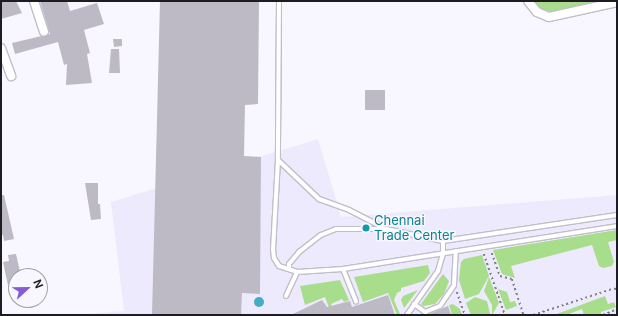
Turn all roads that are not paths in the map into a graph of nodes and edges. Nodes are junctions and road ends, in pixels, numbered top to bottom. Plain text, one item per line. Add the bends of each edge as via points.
1 (34, 1) edge
2 (279, 1) edge
3 (528, 1) edge
4 (617, 2) edge
5 (44, 31) dead end
6 (1, 48) edge
7 (11, 76) dead end
8 (278, 160) junction
9 (617, 215) edge
10 (617, 226) edge
11 (386, 229) junction
12 (443, 241) junction
13 (456, 251) junction
14 (443, 254) junction
15 (288, 268) junction
16 (343, 269) junction
17 (296, 272) junction
18 (286, 296) dead end
19 (356, 302) dead end
20 (414, 304) junction
21 (407, 315) edge

1 - 5 street
2 - 8 lane
3 - 4 street via 537,12 549,17
6 - 7 street
8 - 11 lane via 319,199 349,210
8 - 15 lane via 274,258 279,266
9 - 12 lane
10 - 13 lane
11 - 12 lane
11 - 15 lane via 336,229 321,235 299,252 288,264
12 - 14 lane
13 - 14 lane
13 - 20 lane via 454,285 440,306 425,312
14 - 16 lane
14 - 20 lane via 438,271
15 - 17 lane
16 - 17 lane
16 - 19 lane
17 - 18 lane
20 - 21 lane

